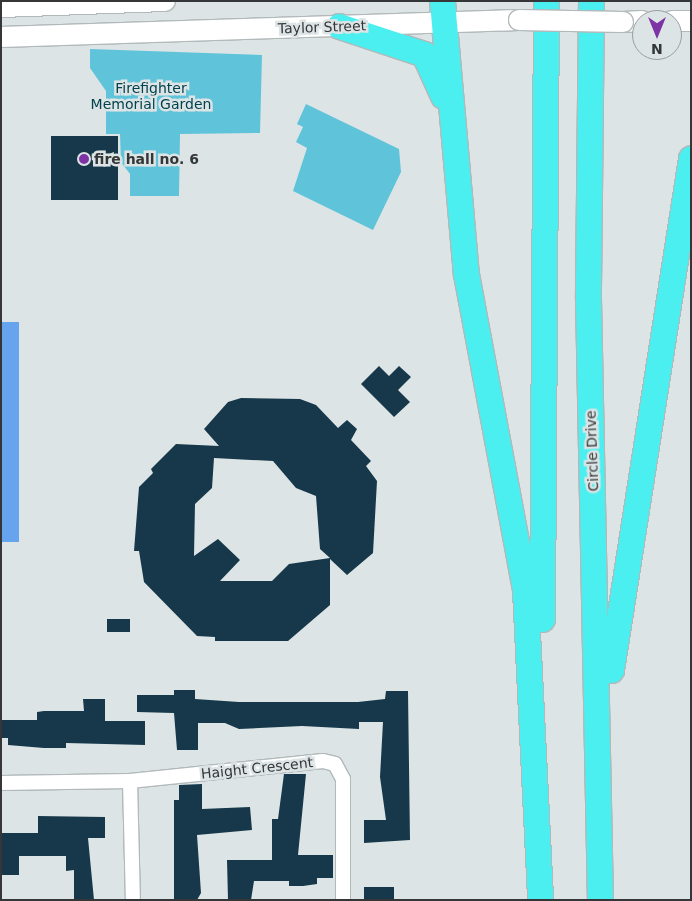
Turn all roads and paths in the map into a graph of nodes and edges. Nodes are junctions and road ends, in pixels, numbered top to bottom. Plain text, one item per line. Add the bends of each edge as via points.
1 (165, 1) edge
2 (546, 1) edge
3 (591, 1) edge
4 (1, 7) edge
5 (443, 13) edge
6 (632, 22) edge
7 (339, 26) junction
8 (1, 37) edge
9 (454, 143) junction
10 (691, 158) edge
11 (601, 774) junction
12 (130, 781) junction
13 (1, 783) edge
14 (133, 900) edge
15 (343, 900) edge
16 (540, 900) edge
17 (600, 900) edge

1 - 4 main road
2 - 16 highway
3 - 11 highway, Circle Drive via 588,299
5 - 6 main road, Taylor Street, bridge via 519,20
5 - 7 main road, Taylor Street
5 - 9 highway
7 - 8 main road, Taylor Street
7 - 9 highway via 424,54 437,78
9 - 16 highway via 466,274 525,590
10 - 11 highway via 616,628 609,741
11 - 17 highway, Circle Drive
12 - 13 street, Haight Crescent
12 - 14 street
12 - 15 street, Haight Crescent via 323,761 335,764 343,779

